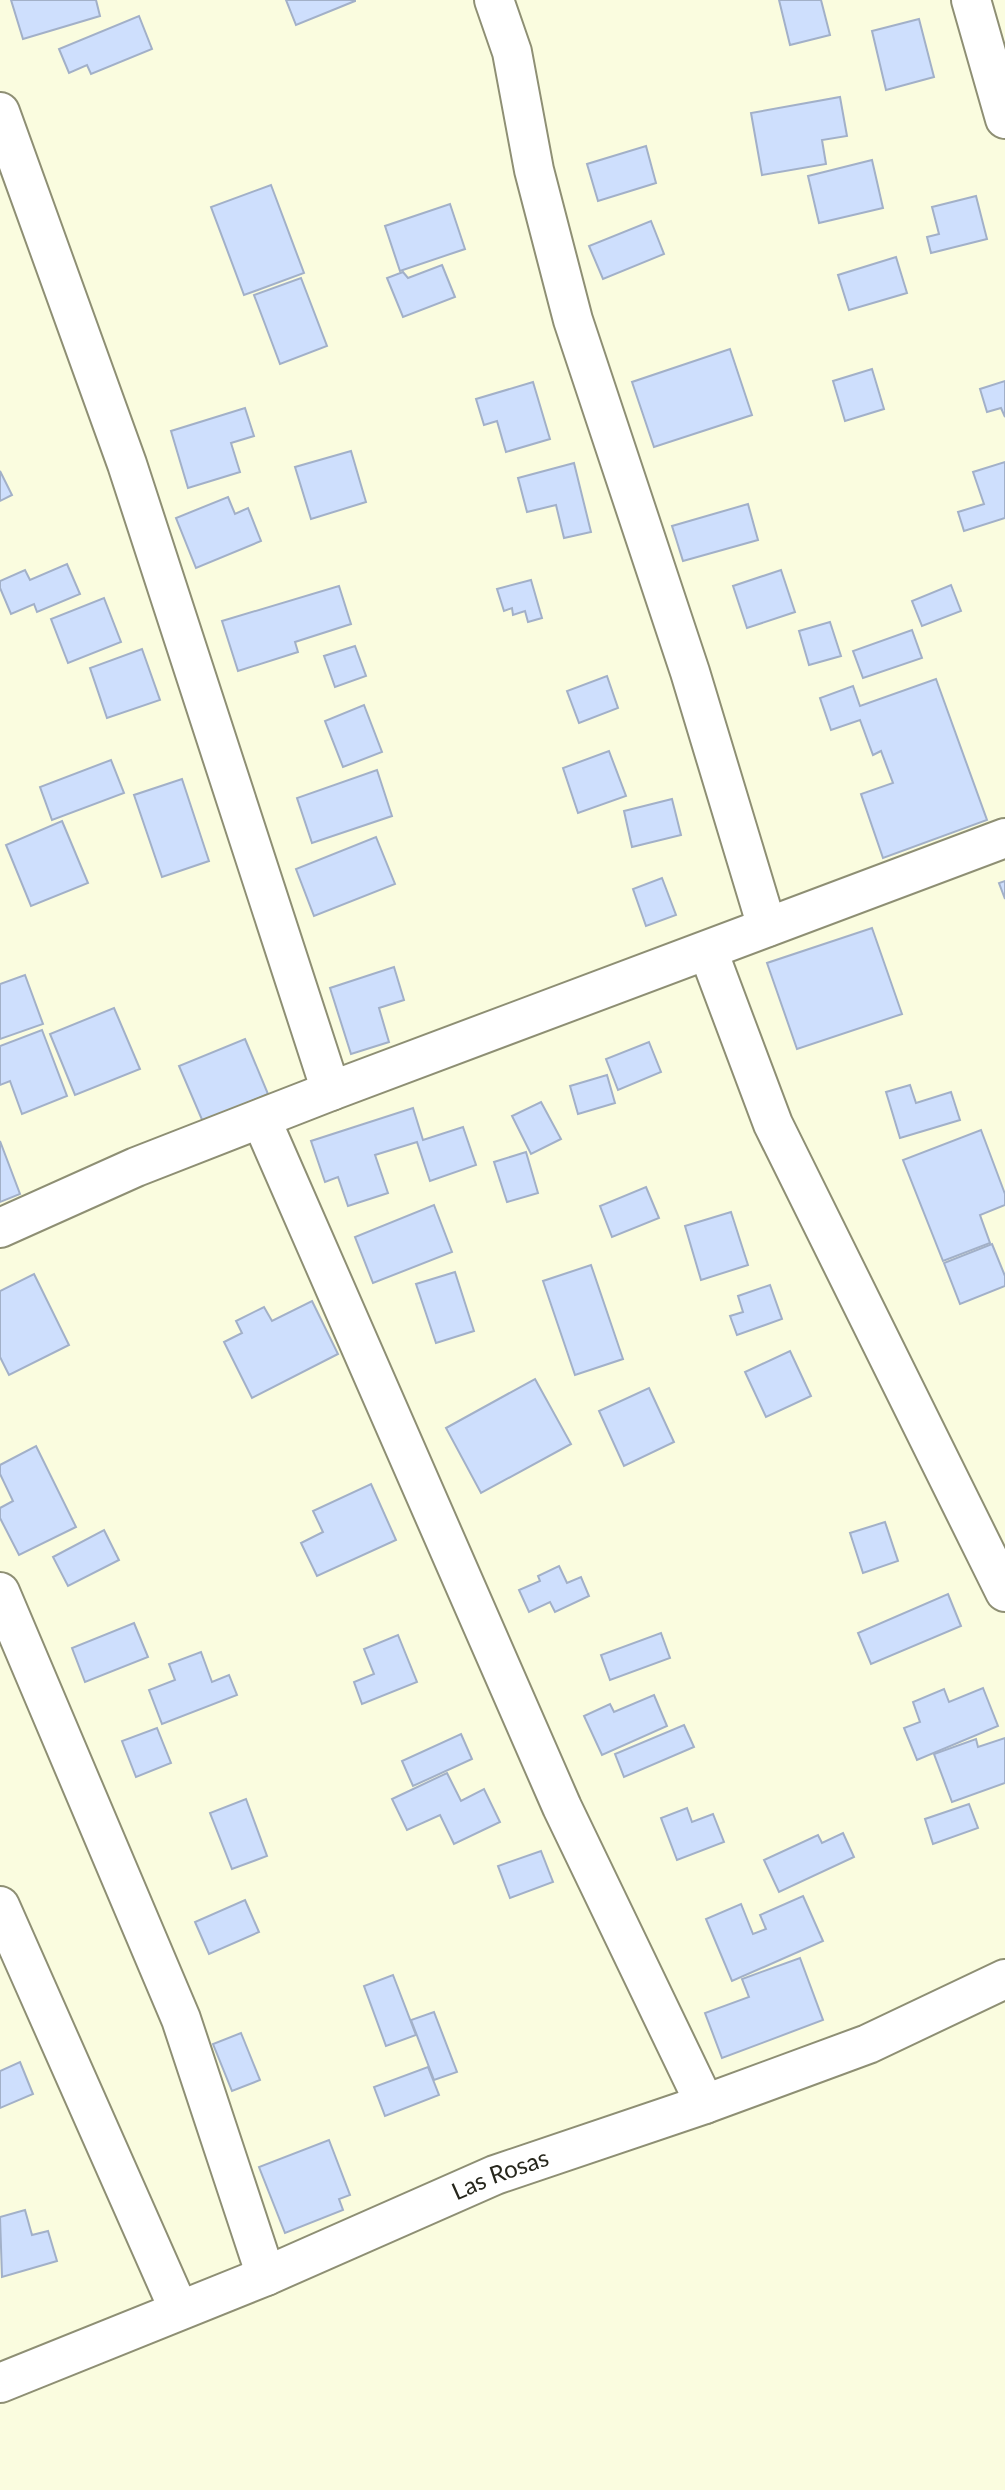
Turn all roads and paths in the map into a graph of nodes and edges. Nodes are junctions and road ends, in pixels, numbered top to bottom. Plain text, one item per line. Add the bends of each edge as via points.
1 (494, 0) edge
2 (971, 0) edge
3 (0, 112) edge
4 (1005, 119) edge
5 (1005, 838) edge
6 (767, 927) junction
7 (708, 951) junction
8 (331, 1091) junction
9 (261, 1119) junction
10 (0, 1228) edge
11 (0, 1592) edge
12 (1005, 1592) edge
13 (0, 1906) edge
14 (1005, 1979) edge
15 (705, 2104) junction
16 (266, 2276) junction
17 (179, 2311) junction
18 (0, 2383) edge

1 - 6 street via 512,52 534,170 573,320 690,671
2 - 4 street
3 - 8 street via 127,464
5 - 6 street
6 - 7 street
7 - 8 street
7 - 12 street via 773,1124
8 - 9 street
9 - 10 street via 136,1167
9 - 15 street via 562,1807
11 - 16 street via 181,2018
13 - 17 street
14 - 15 street, Las Rosas via 868,2044
15 - 16 street, Las Rosas via 495,2175
16 - 17 street, Las Rosas
17 - 18 street, Las Rosas

